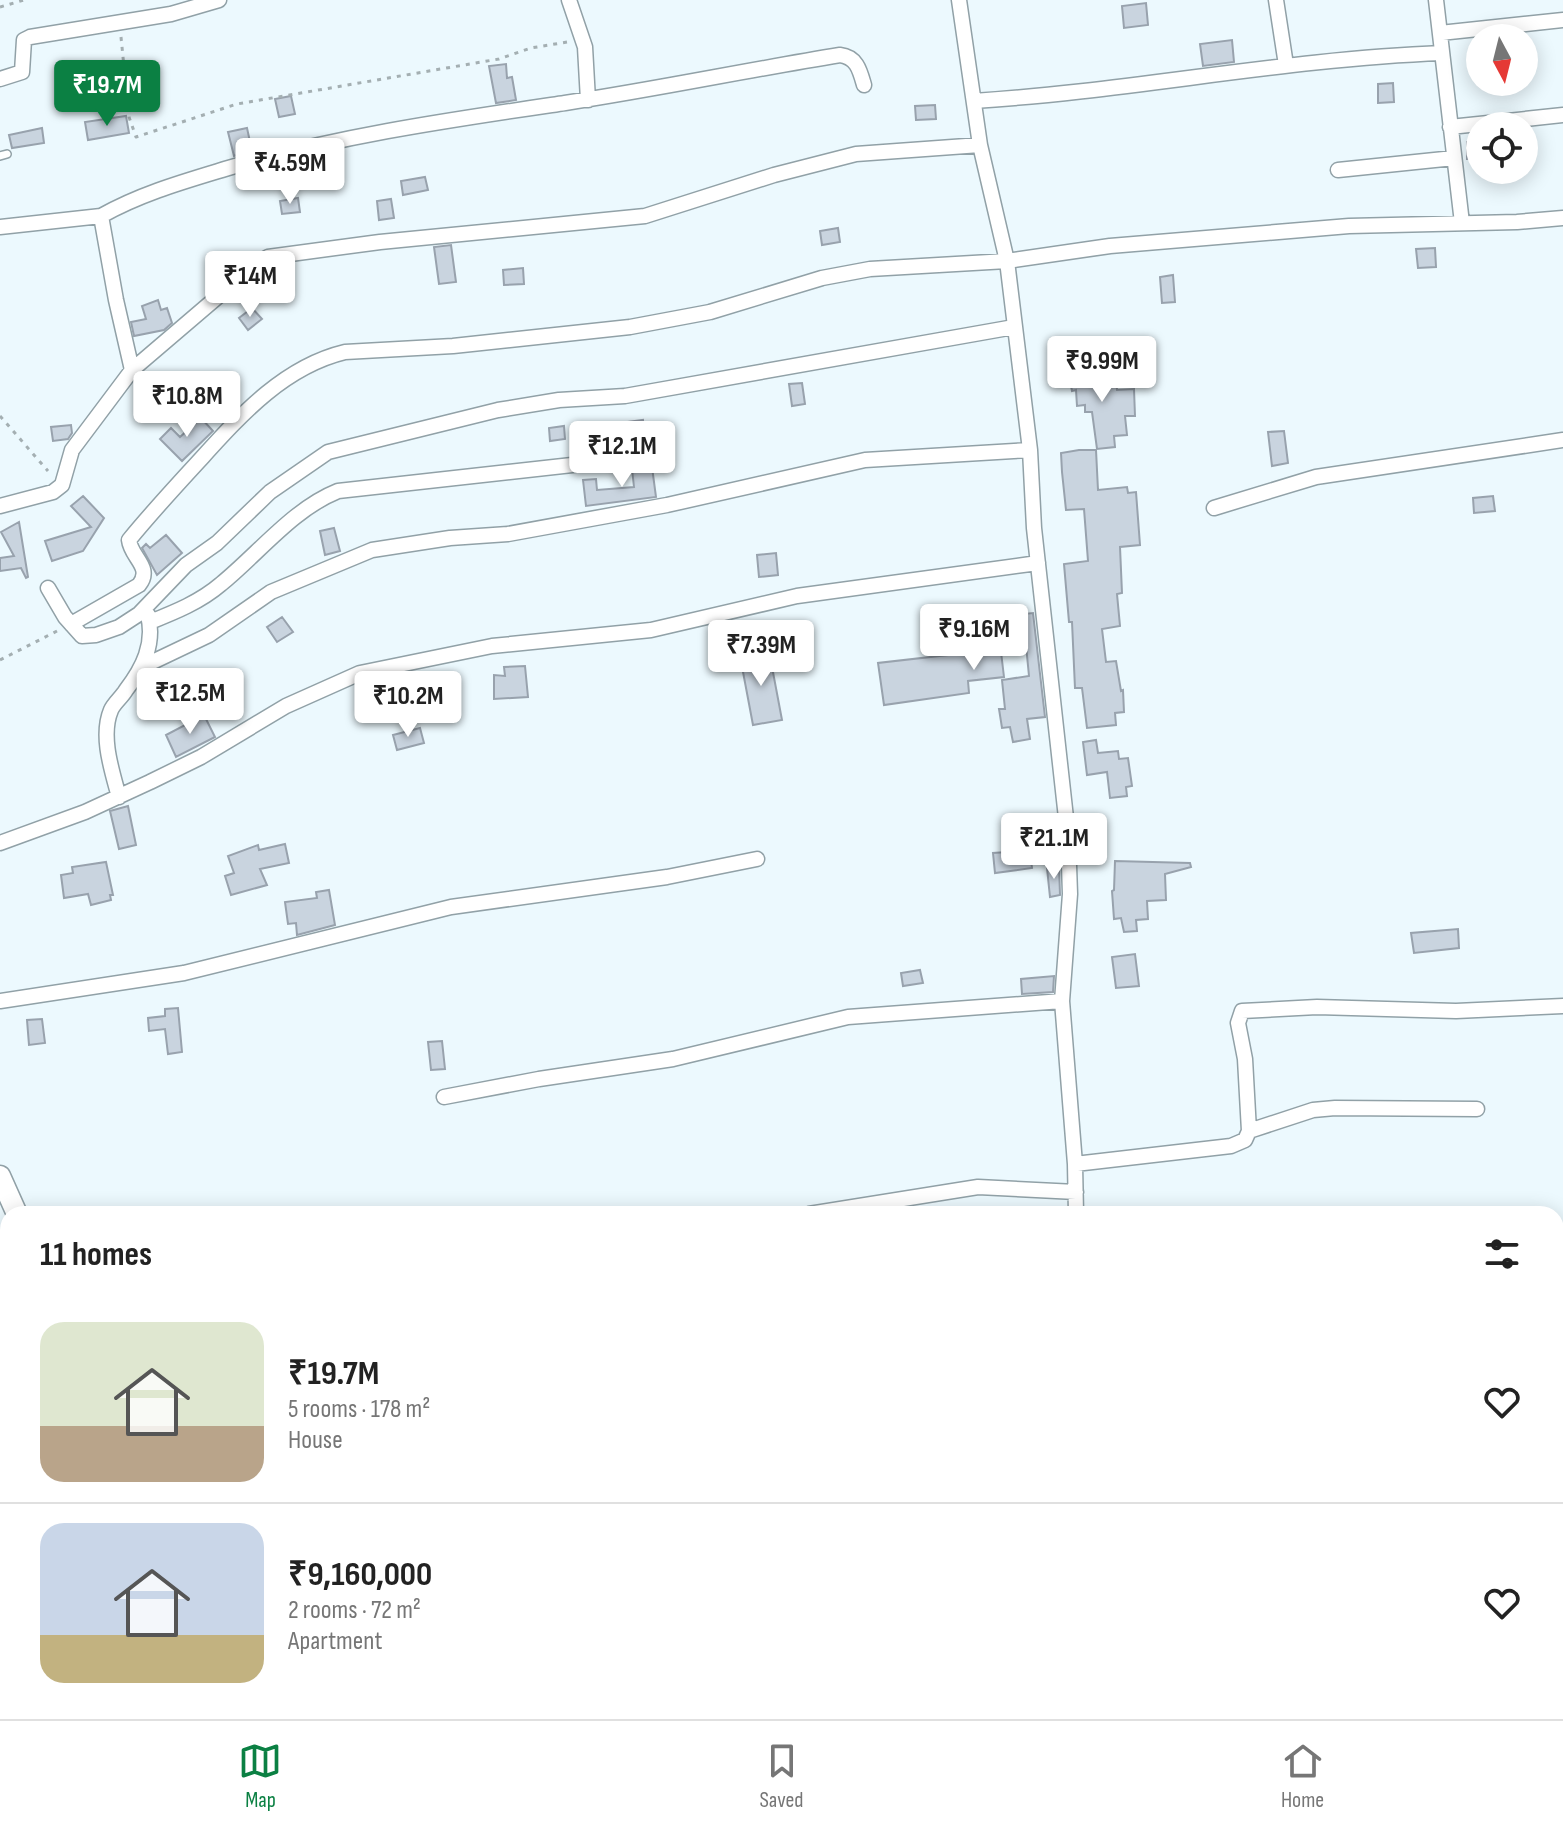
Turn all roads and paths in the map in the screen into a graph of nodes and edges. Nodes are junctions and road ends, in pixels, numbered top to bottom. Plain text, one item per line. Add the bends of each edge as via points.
1 (24, 0) edge
2 (219, 0) edge
3 (569, 0) edge
4 (959, 0) edge
5 (1276, 0) edge
6 (1436, 0) edge
7 (0, 7) edge
8 (1563, 20) edge
9 (120, 23) junction
10 (1440, 33) junction
11 (583, 40) junction
12 (1442, 53) junction
13 (1286, 65) junction
14 (0, 79) edge
15 (864, 85) dead end
16 (588, 100) junction
17 (974, 101) junction
18 (1563, 115) edge
19 (1450, 127) junction
20 (980, 145) junction
21 (1454, 158) junction
22 (1338, 170) dead end
23 (101, 216) junction
24 (1563, 218) edge
25 (1462, 223) junction
26 (0, 227) edge
27 (1007, 261) junction
28 (1014, 327) junction
29 (132, 370) junction
30 (0, 416) edge
31 (1563, 440) edge
32 (1030, 450) junction
33 (626, 459) dead end
34 (62, 485) junction
35 (0, 506) edge
36 (1214, 508) dead end
37 (1038, 563) junction
38 (48, 588) dead end
39 (145, 607) junction
40 (150, 622) junction
41 (71, 624) junction
42 (0, 660) edge
43 (144, 666) junction
44 (119, 797) junction
45 (0, 843) edge
46 (757, 859) dead end
47 (0, 1001) edge
48 (1062, 1001) junction
49 (1563, 1006) edge
50 (444, 1097) dead end
51 (1477, 1109) dead end
52 (1249, 1131) junction
53 (1075, 1164) junction
54 (0, 1176) edge
55 (1076, 1192) junction
56 (13, 1206) edge
57 (859, 1206) edge
58 (1076, 1206) edge

1 - 7 path
2 - 9 street
3 - 11 street
4 - 17 street
5 - 13 street
6 - 10 street
8 - 10 street
9 - 11 path via 127,104 136,137 237,104
9 - 14 street via 30,37 24,40 22,72
10 - 12 street
11 - 16 street
12 - 13 street
12 - 19 street
13 - 17 street via 1079,93
15 - 16 street via 856,62 840,55
16 - 23 street via 320,143 179,183
17 - 20 street
18 - 19 street
19 - 21 street
20 - 27 street
20 - 29 street via 842,157 645,216 268,257
21 - 22 street
21 - 25 street
23 - 26 street
23 - 29 street
24 - 25 street
25 - 27 street via 1349,226 1110,246
27 - 28 street
27 - 41 street via 847,272 744,304 630,327 331,356 274,386 251,407 129,540 145,572 139,585
28 - 32 street
28 - 39 street via 625,396 498,410 328,452 270,492
29 - 34 street via 72,450
30 - 34 path
31 - 36 street via 1316,477
32 - 37 street
32 - 43 street via 865,460 667,505 508,534 372,550 271,592 209,635
33 - 40 street via 338,491 310,505 219,586 186,608
34 - 35 street
37 - 44 street via 797,596 651,630 492,646 360,673 286,706 201,757
37 - 48 street via 1070,868
38 - 41 street
39 - 40 street
39 - 41 street via 119,627 96,635 82,636
40 - 43 street
41 - 42 path
43 - 44 street via 112,707 109,719 109,752
44 - 45 street
46 - 47 street via 451,907 184,973
48 - 50 street via 848,1017 662,1061
48 - 53 street
49 - 52 street via 1242,1011 1238,1023
51 - 52 street via 1313,1110
52 - 53 street via 1245,1140 1231,1146
53 - 55 street
54 - 56 street
55 - 57 street via 978,1187
55 - 58 street

